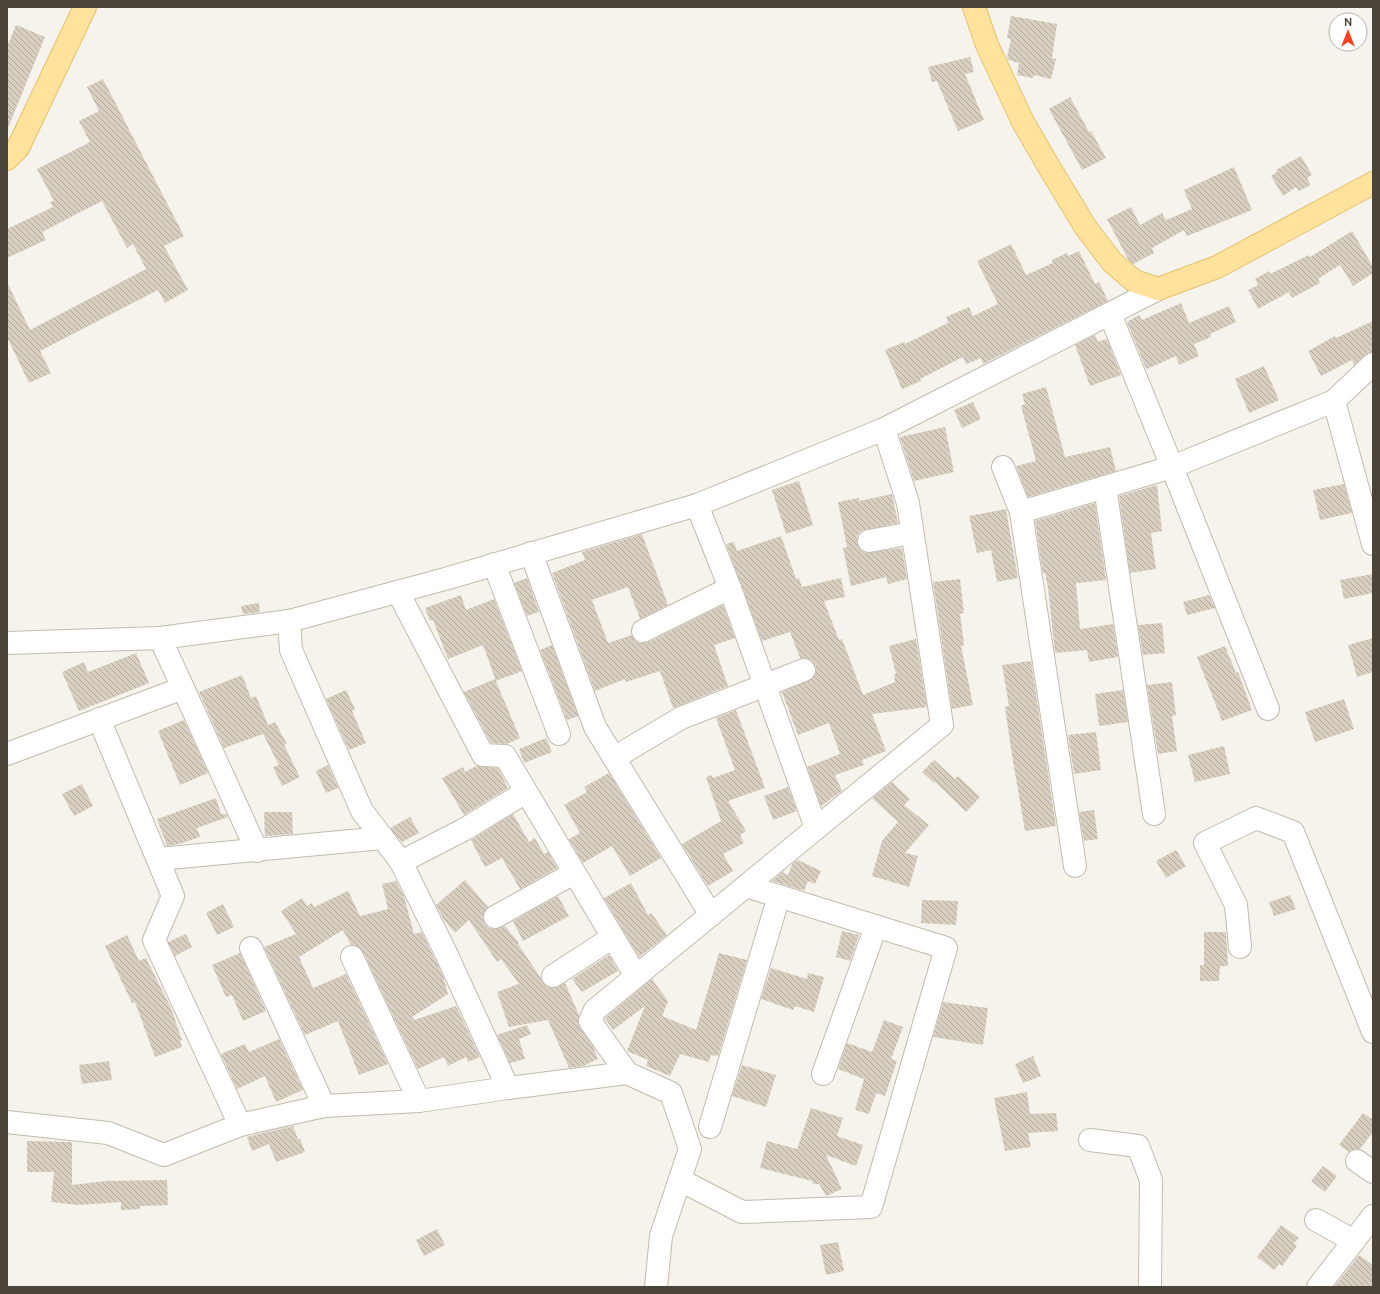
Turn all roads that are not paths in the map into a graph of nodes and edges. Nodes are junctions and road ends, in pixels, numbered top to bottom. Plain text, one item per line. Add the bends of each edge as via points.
1 (974, 7) edge
2 (83, 8) edge
3 (7, 159) edge
4 (1373, 183) edge
5 (1158, 289) junction
6 (1110, 314) junction
7 (1373, 364) edge
8 (1334, 401) junction
9 (884, 429) junction
10 (1003, 467) dead end
11 (1172, 467) junction
12 (1105, 487) junction
13 (697, 505) junction
14 (1021, 512) junction
15 (912, 533) junction
16 (869, 541) dead end
17 (1373, 544) edge
18 (531, 554) junction
19 (494, 564) junction
20 (730, 588) junction
21 (398, 592) junction
22 (289, 621) junction
23 (643, 631) dead end
24 (160, 638) junction
25 (7, 643) edge
26 (804, 670) dead end
27 (764, 686) junction
28 (183, 688) junction
29 (1268, 709) dead end
30 (99, 719) junction
31 (559, 734) dead end
32 (7, 754) edge
33 (614, 758) junction
34 (526, 792) junction
35 (1154, 814) dead end
36 (816, 828) junction
37 (383, 838) junction
38 (257, 851) junction
39 (158, 859) junction
40 (401, 862) junction
41 (1075, 866) dead end
42 (574, 873) junction
43 (746, 886) junction
44 (780, 896) junction
45 (711, 915) junction
46 (495, 917) dead end
47 (876, 926) junction
48 (613, 937) junction
49 (1240, 947) dead end
50 (251, 948) dead end
51 (352, 957) dead end
52 (553, 976) dead end
53 (636, 976) junction
54 (1373, 1032) edge
55 (627, 1073) junction
56 (823, 1074) dead end
57 (508, 1088) junction
58 (419, 1101) junction
59 (324, 1106) junction
60 (7, 1122) edge
61 (240, 1125) junction
62 (710, 1127) dead end
63 (1090, 1140) dead end
64 (680, 1180) junction
65 (1373, 1216) edge
66 (1316, 1220) dead end
67 (1354, 1241) junction
68 (656, 1287) edge
69 (1150, 1287) edge
70 (1318, 1287) edge

1 - 5 main road via 987,45 1023,122 1086,228 1112,262 1134,281
2 - 3 main road via 18,148
4 - 5 main road via 1217,267
5 - 6 street
6 - 9 street
6 - 11 street
7 - 8 street
8 - 11 street
8 - 17 street
9 - 13 street
9 - 15 street via 908,502
10 - 14 street
11 - 12 street
11 - 29 street
12 - 14 street
12 - 35 street
13 - 18 street
13 - 20 street
14 - 41 street
15 - 16 street
15 - 36 street via 942,725
18 - 19 street
18 - 33 street via 595,726
19 - 21 street
19 - 31 street
20 - 23 street
20 - 27 street
21 - 22 street
21 - 34 street via 483,755 505,756
22 - 24 street
22 - 37 street via 291,650 362,811
24 - 25 street
24 - 28 street
26 - 27 street
27 - 33 street via 681,718
27 - 36 street
28 - 30 street
28 - 38 street
30 - 32 street
30 - 39 street
33 - 45 street
34 - 40 street via 465,829
34 - 42 street
36 - 43 street
37 - 38 street
37 - 40 street
38 - 39 street
39 - 61 street via 173,896 154,940
40 - 57 street via 445,950
42 - 46 street
42 - 48 street
43 - 44 street
43 - 45 street
44 - 47 street
44 - 62 street
45 - 53 street
47 - 56 street
47 - 64 street via 946,948 870,1207 742,1212
48 - 52 street
48 - 53 street
49 - 54 street via 1236,905 1205,843 1256,818 1293,832
50 - 59 street
51 - 58 street
53 - 55 street via 595,1010 590,1021
55 - 57 street
55 - 64 street via 671,1093 690,1149
57 - 58 street
58 - 59 street
59 - 61 street
60 - 61 street via 108,1133 164,1155
63 - 69 street via 1138,1146 1151,1180
64 - 68 street via 661,1236
65 - 67 street
66 - 67 street
67 - 70 street

